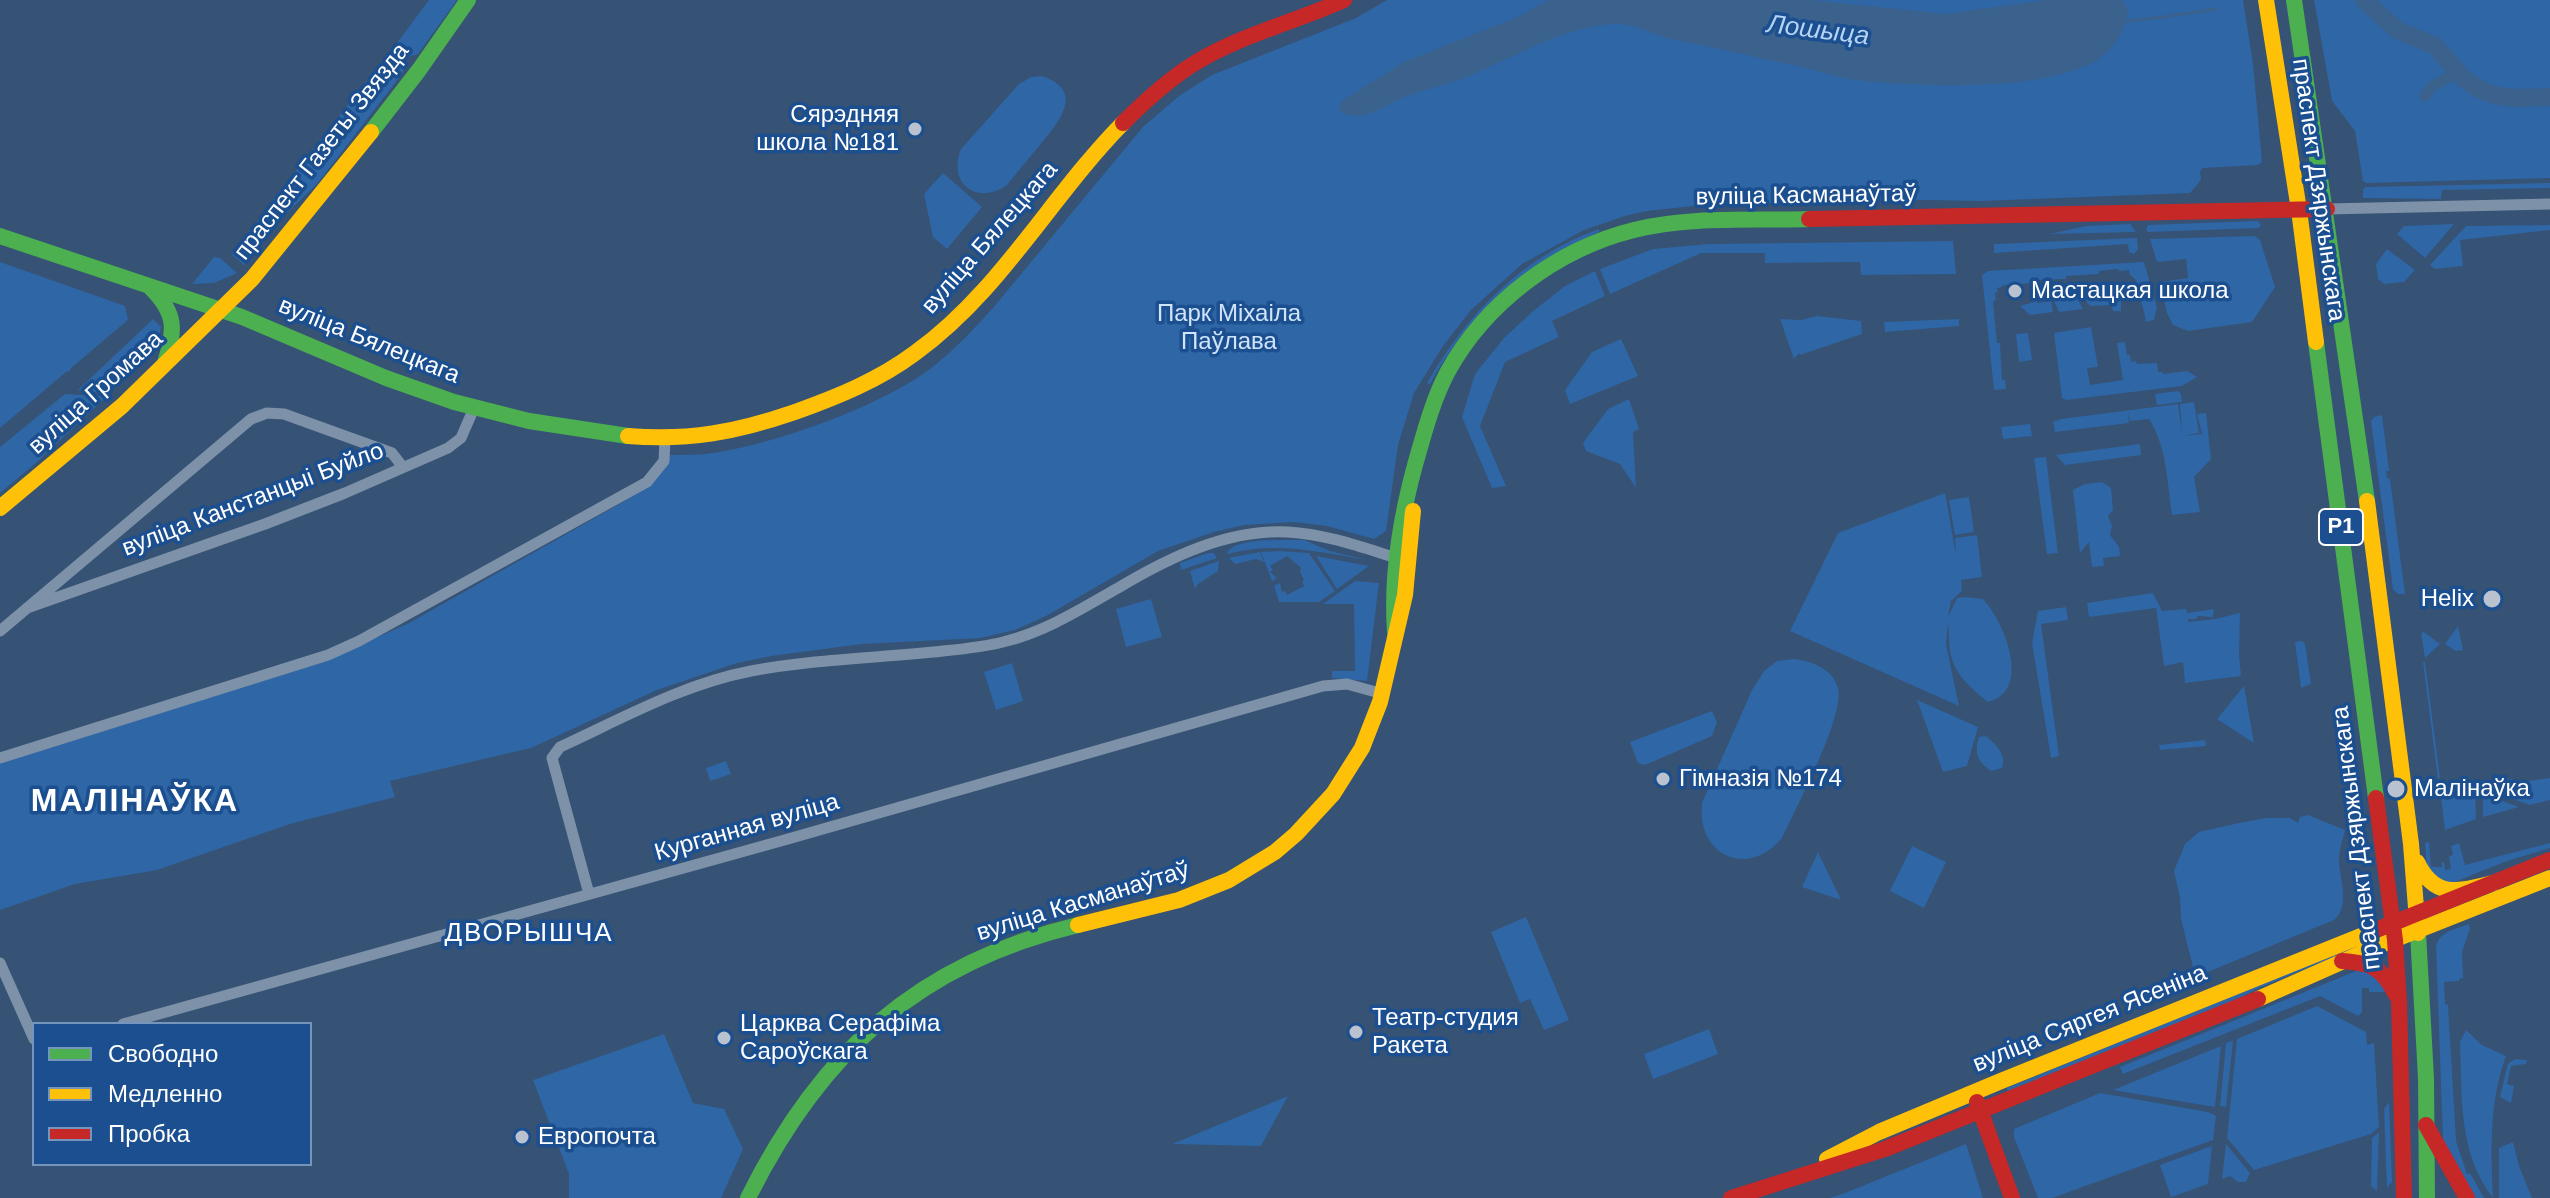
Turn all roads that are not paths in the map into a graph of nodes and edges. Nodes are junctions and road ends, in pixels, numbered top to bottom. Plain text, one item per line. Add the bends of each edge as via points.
1 (470, 0) edge
2 (1344, 0) edge
3 (2266, 0) edge
4 (2294, 0) edge
5 (2550, 204) edge
6 (2327, 209) junction
7 (2299, 210) junction
8 (0, 236) edge
9 (149, 287) junction
10 (222, 309) junction
11 (164, 365) junction
12 (474, 408) junction
13 (665, 439) junction
14 (402, 466) junction
15 (0, 508) edge
16 (1403, 560) junction
17 (27, 608) junction
18 (0, 631) edge
19 (1383, 694) junction
20 (0, 758) edge
21 (2411, 844) junction
22 (2550, 860) edge
23 (2550, 878) edge
24 (2493, 883) junction
25 (589, 894) junction
26 (2418, 912) junction
27 (2392, 922) junction
28 (2419, 931) junction
29 (2395, 940) junction
30 (2342, 961) junction
31 (0, 963) edge
32 (2399, 1002) junction
33 (130, 1022) edge
34 (32, 1035) edge
35 (1974, 1093) junction
36 (1981, 1111) junction
37 (2426, 1125) junction
38 (1785, 1180) junction
39 (748, 1198) edge
40 (1731, 1198) edge
41 (2012, 1198) edge
42 (2404, 1198) edge
43 (2427, 1198) edge
44 (2467, 1198) edge

1 - 10 main road, праспект Газеты Звязда via 287,237
2 - 13 main road, вуліца Бялецкага via 1209,55 1150,96 1112,132 982,292 906,361 848,392 763,423 717,435
3 - 7 main road, праспект Дзяржынскага / Р1
4 - 6 main road, праспект Дзяржынскага / Р1
5 - 6 street
6 - 7 main road, вуліца Касманаўтаў
6 - 21 main road, праспект Дзяржынскага / Р1
7 - 16 main road, вуліца Касманаўтаў via 1684,222 1631,231 1588,246 1527,282 1497,308 1448,372 1426,422 1404,500
7 - 27 main road, праспект Дзяржынскага / Р1
8 - 9 main road, вуліца Бялецкага
9 - 10 main road, вуліца Бялецкага
9 - 11 main road via 164,300 174,322
10 - 11 main road, вуліца Громава
10 - 12 main road, вуліца Бялецкага
11 - 15 main road, вуліца Громава
12 - 13 main road, вуліца Бялецкага via 573,430
12 - 14 street, вуліца Канстанцыі Буйло via 461,438
13 - 20 street via 664,461 647,482 359,641
14 - 17 street, вуліца Канстанцыі Буйло via 265,524
14 - 17 street via 392,453 284,414 251,419
16 - 19 main road, вуліца Касманаўтаў
16 - 25 street via 1312,535 1229,538 1162,562 1058,623 1003,643 792,664 693,687 560,747 552,758
17 - 18 street
19 - 25 street, Курганная вуліца via 1347,684 1323,686
19 - 39 main road, вуліца Касманаўтаў via 1346,776 1274,854 1198,893 1018,942 930,983 849,1047 824,1075 783,1130
21 - 24 main road via 2425,879 2443,890
21 - 26 main road, праспект Дзяржынскага / Р1
22 - 24 main road
23 - 28 main road, вуліца Сяргея Ясеніна
24 - 26 main road, вуліца Сяргея Ясеніна
25 - 33 street, Курганная вуліца
26 - 27 main road, вуліца Сяргея Ясеніна
26 - 28 main road, праспект Дзяржынскага / Р1
27 - 29 main road, праспект Дзяржынскага / Р1
27 - 35 main road, вуліца Сяргея Ясеніна
28 - 29 main road, вуліца Сяргея Ясеніна
28 - 37 main road, праспект Дзяржынскага / Р1
29 - 30 main road, вуліца Сяргея Ясеніна
29 - 32 main road, праспект Дзяржынскага / Р1
30 - 32 main road via 2380,969
30 - 36 main road, вуліца Сяргея Ясеніна
31 - 34 street
32 - 42 main road, праспект Дзяржынскага / Р1
35 - 36 main road
35 - 38 main road, вуліца Сяргея Ясеніна via 1879,1132
36 - 38 main road, вуліца Сяргея Ясеніна
36 - 41 main road
37 - 43 main road, праспект Дзяржынскага / Р1
37 - 44 main road
38 - 40 main road, вуліца Сяргея Ясеніна

